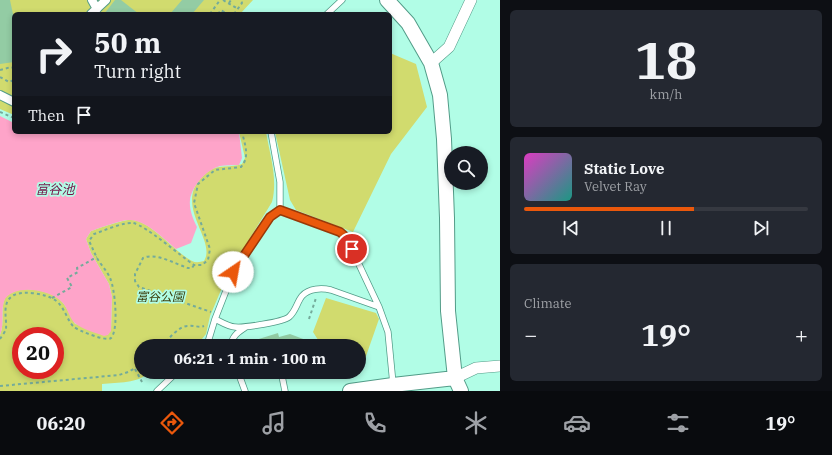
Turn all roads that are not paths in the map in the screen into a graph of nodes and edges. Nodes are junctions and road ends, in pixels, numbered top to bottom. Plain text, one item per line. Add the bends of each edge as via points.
1 (92, 0) edge
2 (106, 0) edge
3 (342, 0) edge
4 (387, 0) edge
5 (471, 0) edge
6 (94, 11) edge
7 (329, 12) edge
8 (431, 63) junction
9 (0, 95) edge
10 (12, 101) edge
11 (271, 134) edge
12 (280, 210) junction
13 (379, 307) junction
14 (215, 319) junction
15 (247, 326) junction
16 (209, 339) edge
17 (233, 339) edge
18 (500, 366) edge
19 (455, 378) junction
20 (169, 379) edge
21 (241, 379) edge
22 (283, 379) edge
23 (393, 385) junction
24 (157, 391) edge
25 (245, 391) edge
26 (285, 391) edge
27 (350, 391) edge
28 (461, 391) edge

1 - 6 street
2 - 6 street
3 - 7 lane
4 - 8 street via 408,23
5 - 8 street via 450,47
8 - 19 street via 440,95 444,139 448,312
9 - 10 street
11 - 12 lane via 280,182
12 - 13 lane via 340,232 348,239
12 - 14 lane via 270,217 233,272
13 - 15 lane via 324,288 311,290 302,296 289,318 280,322
13 - 23 lane via 388,332
14 - 15 lane via 234,327
14 - 16 lane
15 - 17 lane
18 - 19 street via 476,368
19 - 23 street
19 - 28 street
20 - 24 lane
21 - 25 lane
22 - 26 lane
23 - 27 street

